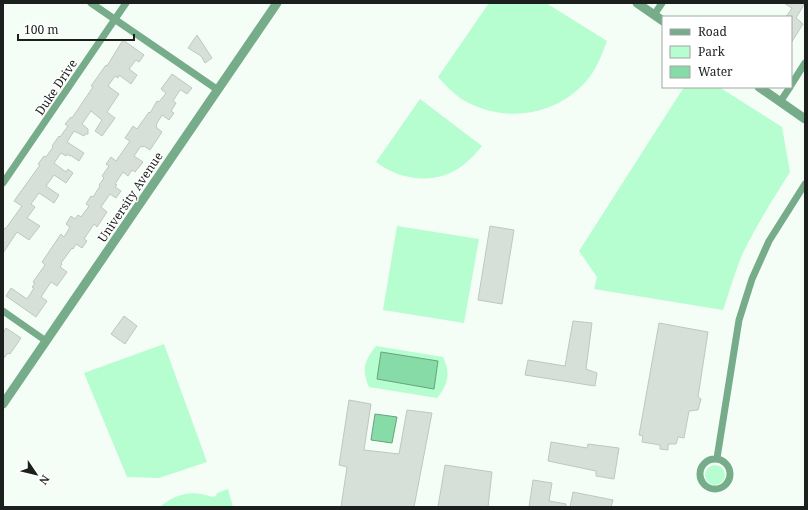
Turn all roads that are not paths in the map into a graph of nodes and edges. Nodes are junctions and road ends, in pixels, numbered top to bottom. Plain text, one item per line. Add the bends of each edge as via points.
1 (91, 3) edge
2 (126, 3) edge
3 (277, 3) edge
4 (637, 3) edge
5 (662, 3) edge
6 (654, 15) junction
7 (115, 19) junction
8 (662, 20) edge
9 (805, 63) edge
10 (792, 83) edge
11 (760, 88) edge
12 (789, 88) edge
13 (218, 90) junction
14 (780, 102) junction
15 (805, 119) edge
16 (3, 183) edge
17 (805, 184) edge
18 (3, 311) edge
19 (46, 341) junction
20 (3, 404) edge
21 (717, 458) junction

1 - 7 street
2 - 7 street, Duke Drive
3 - 13 street, University Avenue
4 - 6 street
5 - 6 street
6 - 8 street
7 - 13 street
7 - 16 street, Duke Drive
9 - 10 street
11 - 14 street
12 - 14 street
13 - 19 street, University Avenue
14 - 15 street
17 - 21 street via 769,241 752,279 739,320
18 - 19 street
19 - 20 street, University Avenue
21 - 21 street via 703,463 699,472 701,481 708,488 718,489 726,484 730,477 726,462

